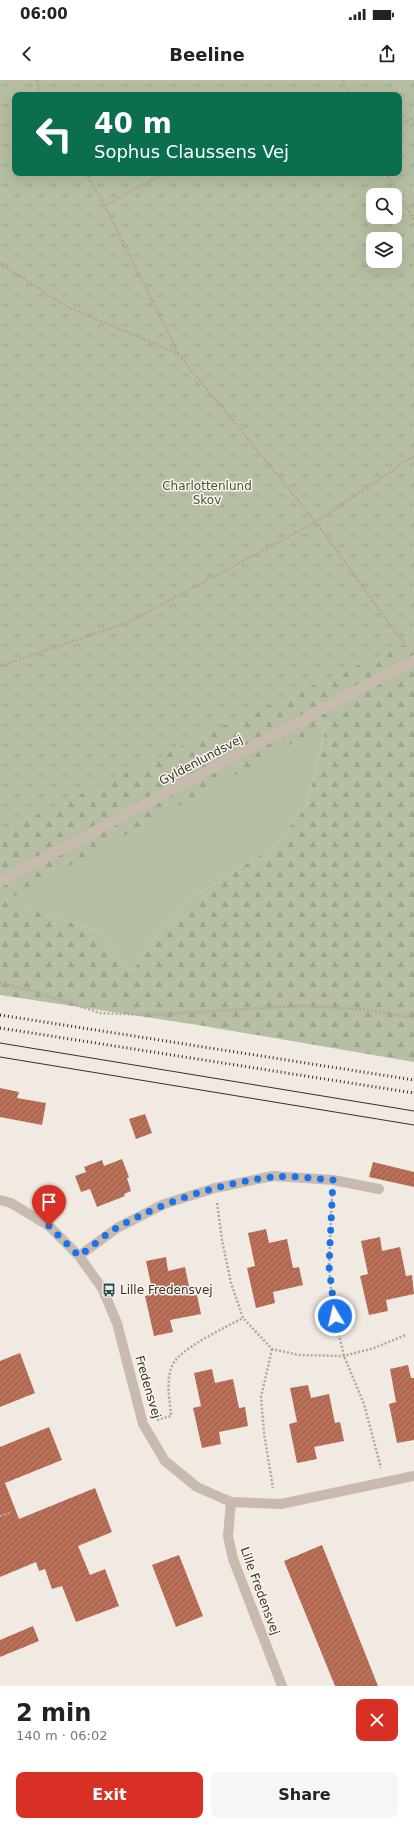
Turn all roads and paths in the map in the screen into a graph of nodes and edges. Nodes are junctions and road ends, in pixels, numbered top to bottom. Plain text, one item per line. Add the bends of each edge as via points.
1 (36, 80) edge
2 (343, 80) edge
3 (40, 92) edge
4 (348, 92) edge
5 (414, 118) edge
6 (402, 123) edge
7 (88, 176) edge
8 (159, 176) edge
9 (388, 176) edge
10 (105, 206) junction
11 (414, 220) edge
12 (0, 263) edge
13 (179, 354) junction
14 (414, 456) edge
15 (316, 522) junction
16 (412, 657) edge
17 (0, 666) edge
18 (0, 882) edge
19 (0, 983) edge
20 (414, 1018) edge
21 (333, 1180) junction
22 (215, 1188) junction
23 (379, 1189) dead end
24 (0, 1200) edge
25 (79, 1256) junction
26 (243, 1318) junction
27 (406, 1335) dead end
28 (272, 1349) junction
29 (344, 1356) junction
30 (143, 1424) junction
31 (414, 1476) edge
32 (384, 1482) junction
33 (231, 1502) junction
34 (276, 1504) junction
35 (12, 1512) dead end
36 (0, 1516) edge
37 (282, 1686) edge

1 - 3 path
2 - 4 path
5 - 6 path
7 - 10 path
8 - 10 path
9 - 11 path
10 - 13 path
12 - 13 path via 67,307
13 - 15 path
14 - 15 path
15 - 16 path
15 - 17 path via 129,622
16 - 18 street, Gyldenlundsvej
19 - 20 path via 100,1012 148,1015 298,1006 360,1009
21 - 22 street via 273,1176
21 - 23 street
21 - 29 path via 329,1266 332,1304
22 - 25 street via 164,1204 117,1228
22 - 26 path via 231,1283
24 - 25 street, Fredensvej via 11,1203 49,1226
25 - 30 street, Fredensvej via 102,1288 117,1323
26 - 28 path
26 - 30 path via 186,1350 173,1364 168,1384 171,1416
27 - 29 path via 374,1348
28 - 29 path via 299,1354
28 - 34 path via 261,1397 264,1434
29 - 32 path via 364,1404
30 - 33 street, Fredensvej via 165,1461 197,1487
31 - 32 street, Fredensvej
32 - 34 street, Fredensvej
33 - 34 street, Fredensvej
33 - 37 street, Lille Fredensvej via 228,1536 233,1559
35 - 36 path

